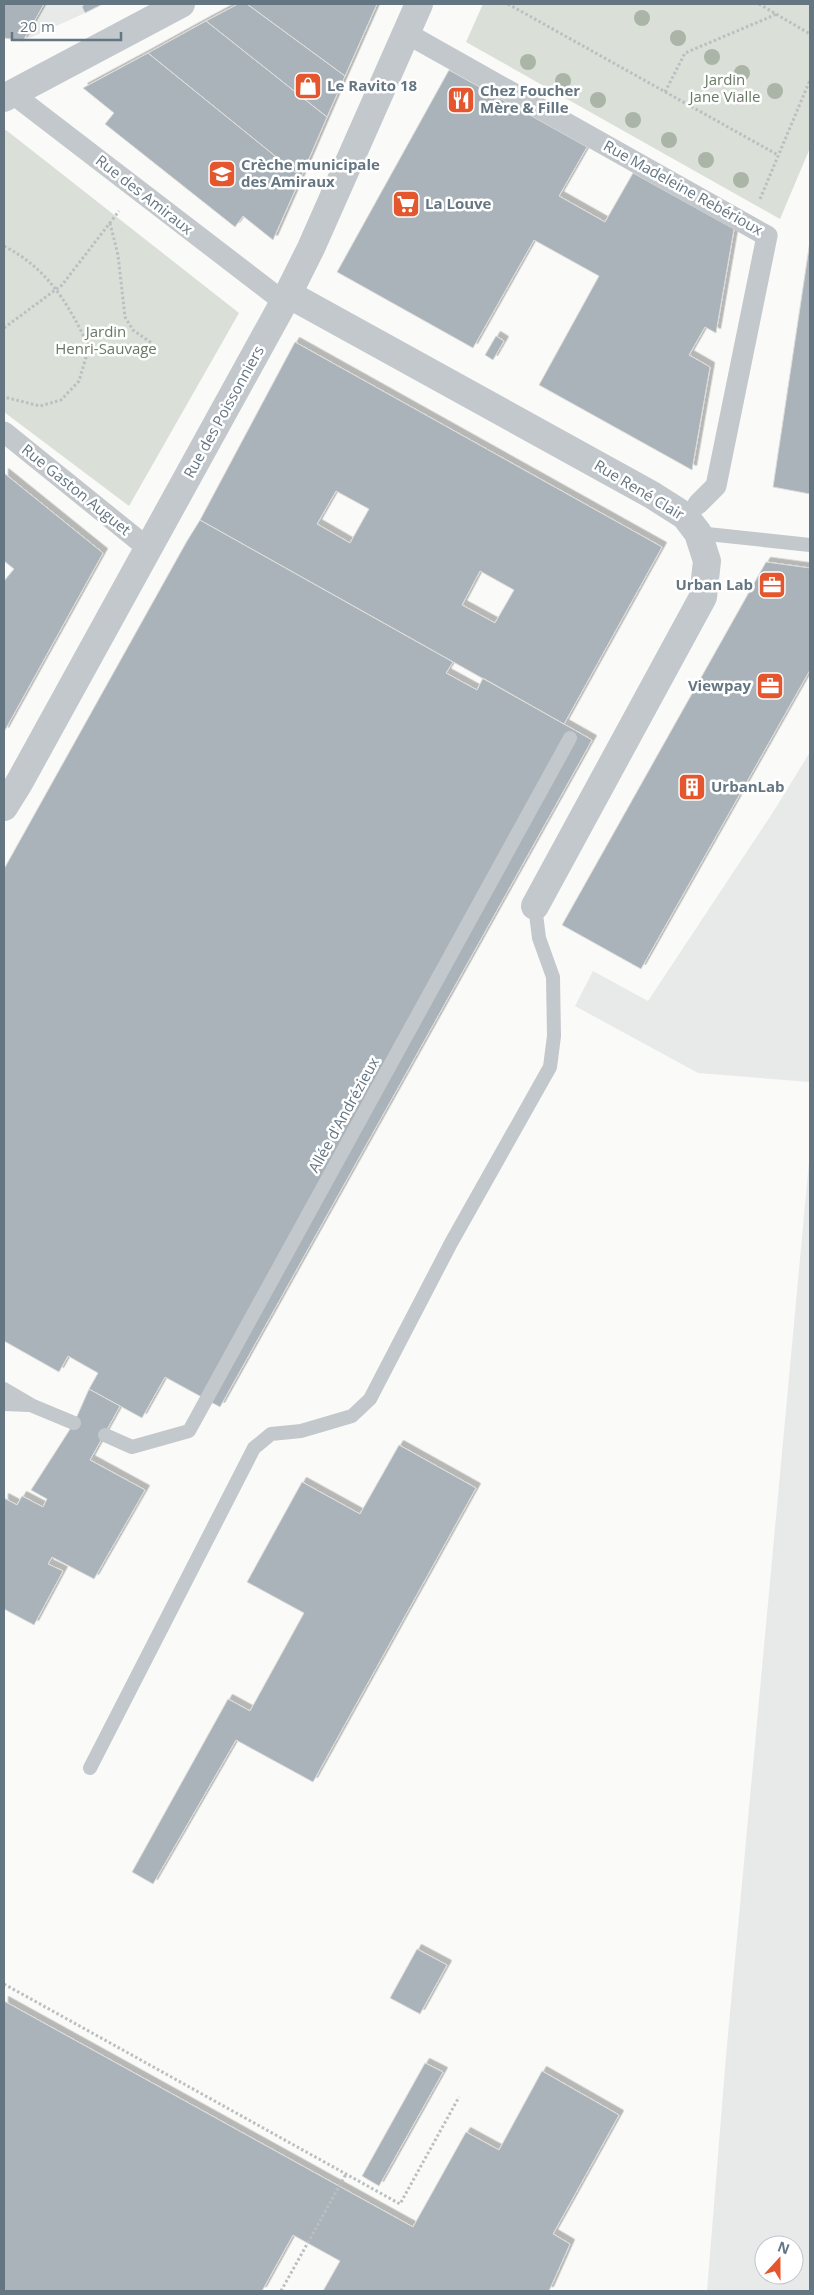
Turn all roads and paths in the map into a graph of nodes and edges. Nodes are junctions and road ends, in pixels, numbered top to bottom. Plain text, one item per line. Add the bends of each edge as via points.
1 (181, 4) edge
2 (419, 4) edge
3 (508, 4) edge
4 (759, 4) edge
5 (777, 14) junction
6 (406, 33) junction
7 (810, 34) edge
8 (810, 80) edge
9 (665, 92) junction
10 (7, 93) edge
11 (778, 155) junction
12 (135, 188) junction
13 (757, 205) dead end
14 (110, 222) junction
15 (4, 246) edge
16 (58, 289) junction
17 (286, 298) junction
18 (4, 328) edge
19 (153, 344) dead end
20 (4, 397) edge
21 (4, 432) edge
22 (698, 504) dead end
23 (698, 533) junction
24 (810, 545) edge
25 (149, 549) junction
26 (570, 738) dead end
27 (4, 807) edge
28 (535, 906) joint
29 (4, 1389) edge
30 (4, 1404) edge
31 (33, 1406) junction
32 (74, 1423) dead end
33 (105, 1435) dead end
34 (90, 1768) dead end
35 (4, 1984) edge
36 (459, 2096) dead end
37 (346, 2174) junction
38 (282, 2291) edge

1 - 10 street
2 - 6 street, Rue des Poissonniers
3 - 9 path
4 - 5 path
5 - 7 path
5 - 9 path via 685,53
6 - 17 street, Rue des Poissonniers
6 - 22 street, Rue Madeleine Rebérioux via 767,236 716,486
8 - 11 path
9 - 11 path
10 - 12 street, Rue des Amiraux
11 - 13 path
12 - 14 path
12 - 17 street, Rue des Amiraux
14 - 16 path
14 - 19 path via 118,255 125,317 133,330
15 - 16 path via 20,255
16 - 18 path
16 - 20 path via 89,347 80,381 61,400 40,406
17 - 23 street, Rue René Clair via 652,495 685,516
17 - 25 street, Rue des Poissonniers
21 - 25 street, Rue Gaston Auguet
23 - 24 lane
23 - 28 street, Rue René Clair via 707,561 703,597
25 - 27 street, Rue des Poissonniers
26 - 33 lane, Allée d'Andrézieux via 189,1431 132,1447
28 - 34 lane via 539,938 552,977 554,1036 550,1067 452,1243 370,1400 352,1416 301,1430 271,1434 254,1448
29 - 31 lane
30 - 31 lane
31 - 32 lane
35 - 37 path
36 - 37 path via 400,2204
37 - 38 path

